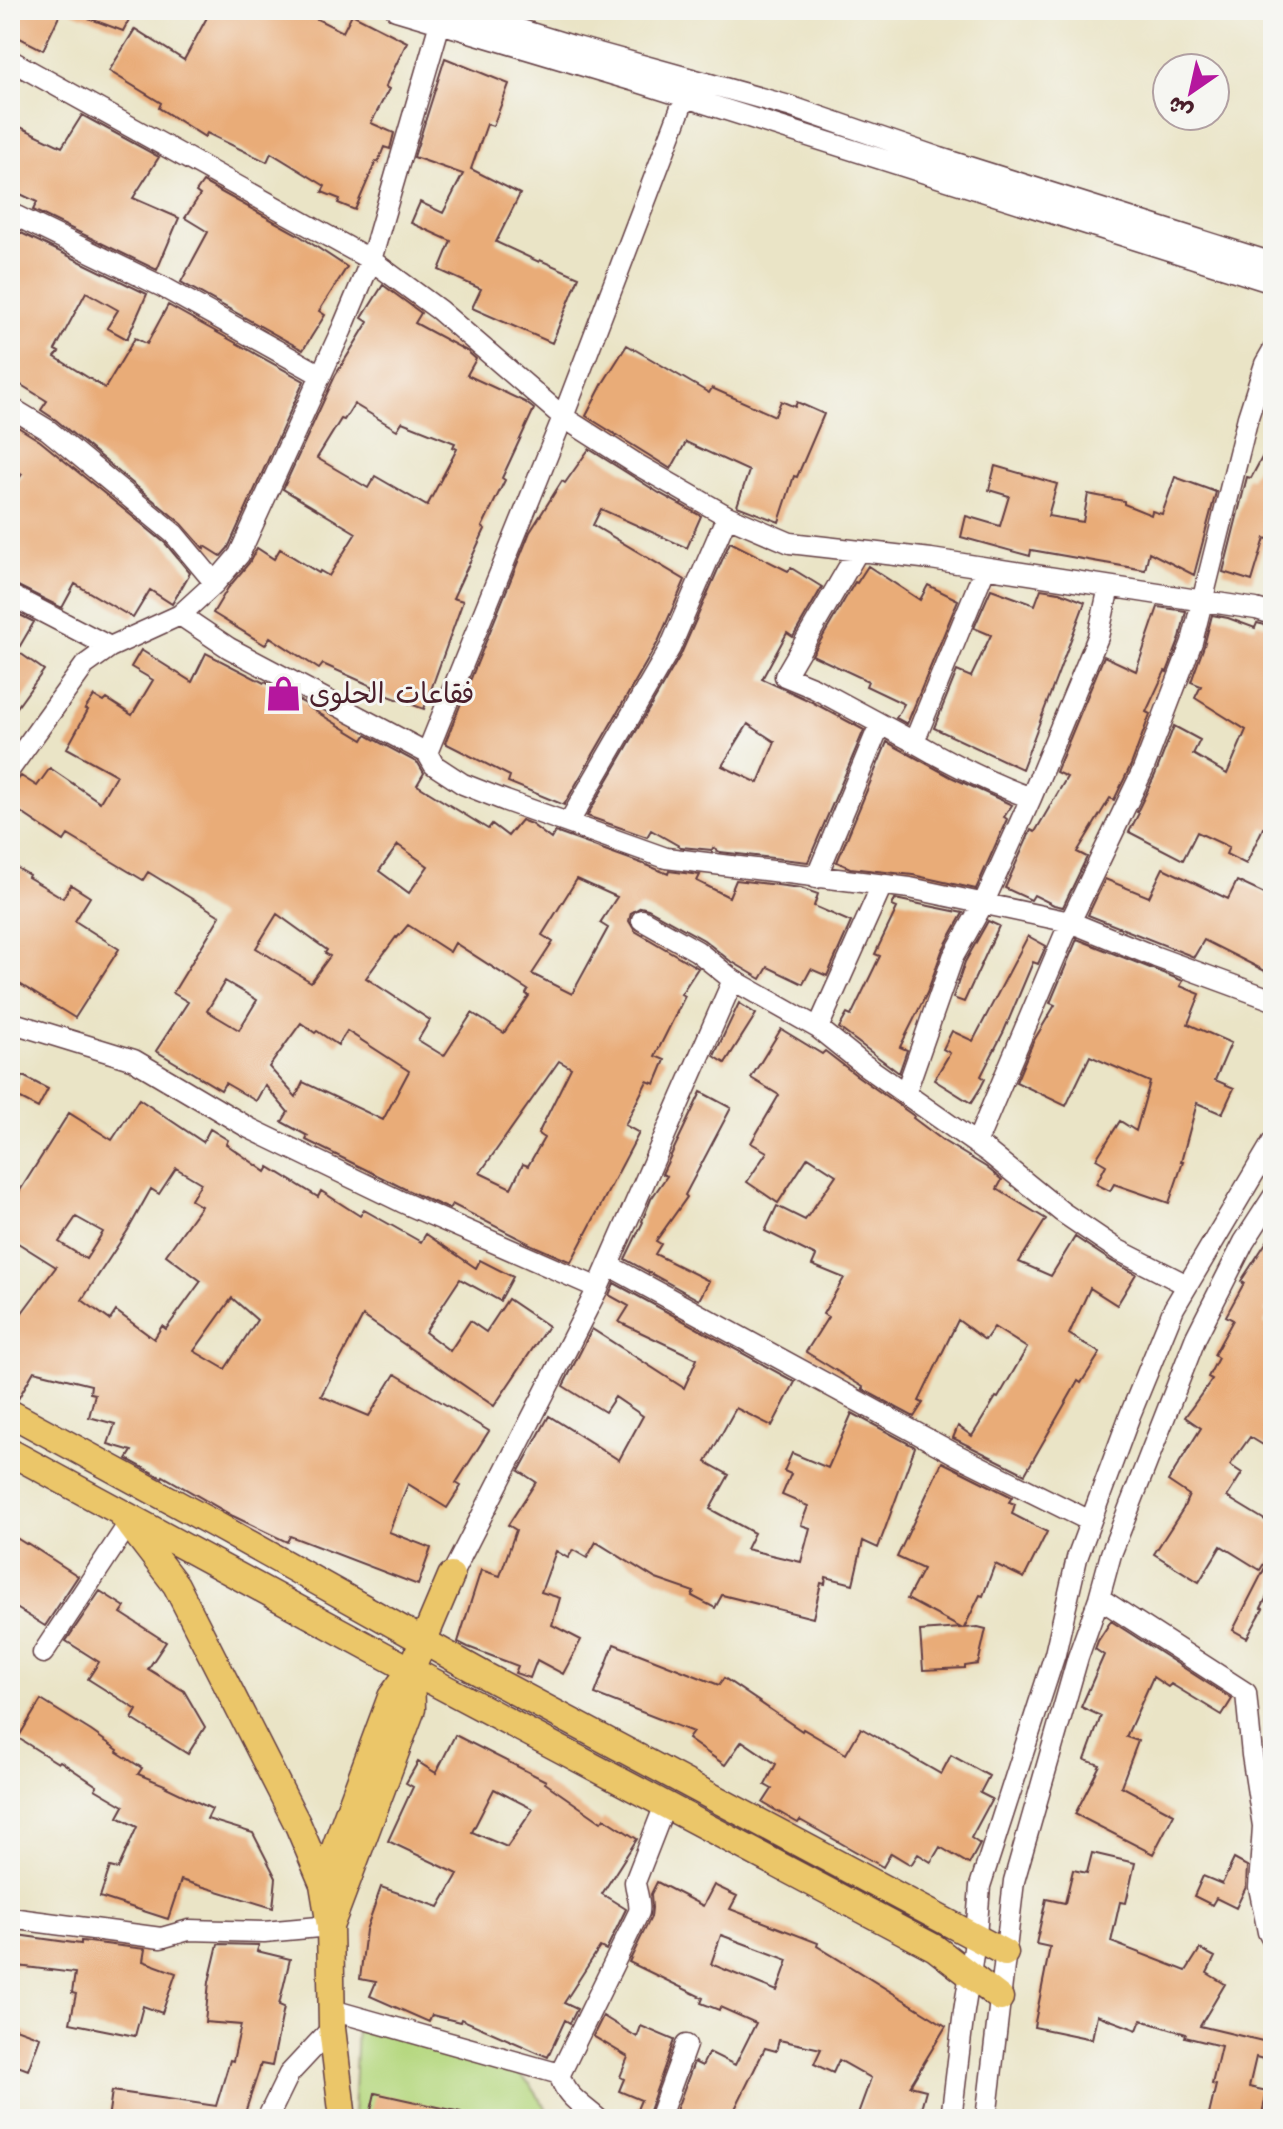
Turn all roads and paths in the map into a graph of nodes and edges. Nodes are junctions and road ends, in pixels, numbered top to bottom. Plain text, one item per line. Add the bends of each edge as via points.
1 (396, 10) edge
2 (448, 17) edge
3 (10, 60) edge
4 (685, 97) junction
5 (10, 213) edge
6 (371, 260) junction
7 (1273, 263) edge
8 (1273, 283) edge
9 (1273, 350) edge
10 (321, 375) junction
11 (10, 407) edge
12 (563, 417) junction
13 (727, 516) junction
14 (858, 551) junction
15 (985, 568) junction
16 (215, 583) junction
17 (1109, 587) junction
18 (10, 595) edge
19 (1202, 601) junction
20 (1273, 614) edge
21 (180, 615) junction
22 (110, 647) junction
23 (880, 724) junction
24 (914, 742) junction
25 (427, 753) junction
26 (10, 769) edge
27 (1031, 798) junction
28 (569, 822) junction
29 (816, 878) junction
30 (882, 885) junction
31 (984, 902) junction
32 (642, 920) dead end
33 (1070, 922) junction
34 (733, 980) junction
35 (1273, 1000) edge
36 (10, 1022) edge
37 (818, 1028) junction
38 (905, 1094) junction
39 (1273, 1141) edge
40 (976, 1144) junction
41 (1273, 1197) edge
42 (608, 1265) junction
43 (1187, 1285) junction
44 (598, 1288) junction
45 (10, 1413) edge
46 (10, 1452) edge
47 (123, 1516) junction
48 (1090, 1521) junction
49 (451, 1576) joint
50 (1099, 1598) junction
51 (424, 1641) junction
52 (43, 1653) dead end
53 (411, 1670) junction
54 (665, 1805) junction
55 (323, 1884) junction
56 (10, 1918) edge
57 (330, 1926) junction
58 (976, 1936) junction
59 (1273, 1941) edge
60 (1005, 1953) junction
61 (970, 1976) junction
62 (1000, 1998) junction
63 (332, 2019) junction
64 (686, 2045) dead end
65 (560, 2074) junction
66 (267, 2119) edge
67 (343, 2119) edge
68 (598, 2119) edge
69 (659, 2119) edge
70 (951, 2119) edge
71 (986, 2119) edge

1 - 2 street
2 - 4 street
2 - 6 street
2 - 7 street via 789,106
3 - 6 street
4 - 8 street
4 - 12 street
5 - 10 street via 163,287
6 - 10 street
6 - 12 street via 439,310
9 - 19 street via 1248,417
10 - 16 street via 239,555
11 - 16 street via 48,430 174,534
12 - 13 street
12 - 25 street
13 - 14 street via 790,543
13 - 28 street via 670,648
14 - 15 street
14 - 23 street via 785,676
15 - 17 street
15 - 24 street
16 - 21 street
17 - 19 street
17 - 27 street via 1098,637
18 - 22 street
19 - 20 street
19 - 33 street via 1192,642 1143,770
21 - 22 street
21 - 25 street via 229,648
22 - 26 street via 85,665
23 - 24 street
23 - 29 street
24 - 27 street
25 - 28 street via 434,765 463,784
27 - 31 street
28 - 29 street via 666,858
29 - 30 street
30 - 31 street
30 - 37 street
31 - 33 street
31 - 38 street via 953,957
32 - 34 street via 697,951
33 - 35 street
33 - 40 street
34 - 37 street
34 - 42 street
36 - 44 street via 134,1060 249,1128
37 - 38 street
38 - 40 street
39 - 43 street
40 - 43 street via 1107,1243
41 - 50 street via 1196,1337 1111,1554
42 - 44 street
42 - 48 street via 957,1455
43 - 48 street
44 - 49 street
45 - 51 main road
46 - 47 main road
47 - 52 street
47 - 53 main road
47 - 55 main road via 176,1585
48 - 58 street via 1055,1654 980,1886
49 - 51 main road
50 - 59 street via 1246,1693 1263,1826 1259,1887
50 - 60 street via 1014,1881
51 - 53 main road
51 - 58 main road
53 - 54 main road
53 - 55 main road via 391,1697
53 - 57 main road via 412,1709
54 - 61 main road via 935,1948
54 - 65 street via 635,1882 639,1912
55 - 57 main road
56 - 57 street via 161,1938 189,1930 264,1932
57 - 63 main road
58 - 60 main road
58 - 61 street
60 - 62 street
61 - 62 main road
61 - 70 street
62 - 71 street
63 - 65 street
63 - 66 street via 289,2074
63 - 67 main road
64 - 69 street
65 - 68 street via 565,2090

